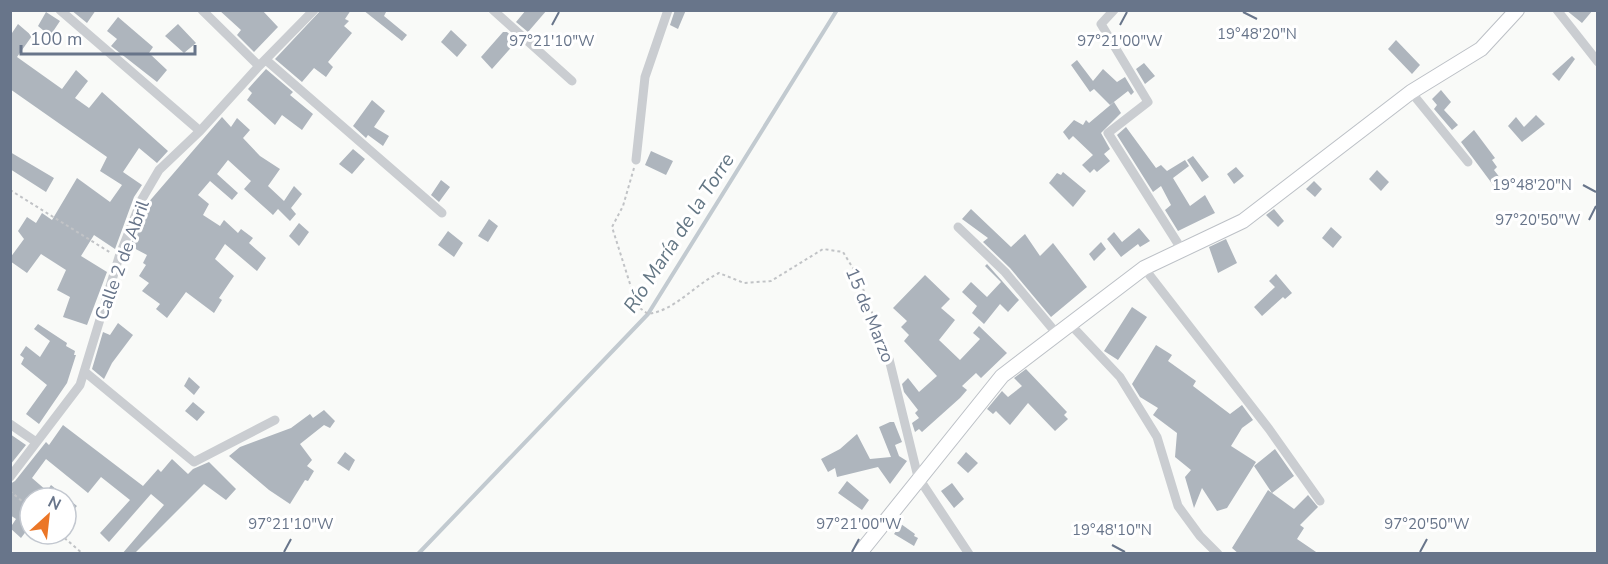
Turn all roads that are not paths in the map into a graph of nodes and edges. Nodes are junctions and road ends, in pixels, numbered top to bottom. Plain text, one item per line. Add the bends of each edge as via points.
1 (60, 10) edge
2 (202, 10) edge
3 (314, 10) edge
4 (493, 10) edge
5 (668, 10) edge
6 (1114, 10) edge
7 (1517, 10) edge
8 (1557, 10) edge
9 (1598, 62) edge
10 (262, 63) junction
11 (572, 81) dead end
12 (1411, 92) junction
13 (200, 131) junction
14 (636, 160) road end
15 (1468, 162) dead end
16 (442, 213) dead end
17 (958, 227) dead end
18 (1182, 250) junction
19 (1144, 268) junction
20 (1069, 323) junction
21 (1057, 334) junction
22 (890, 359) road end
23 (85, 372) junction
24 (275, 420) dead end
25 (10, 424) edge
26 (36, 442) junction
27 (10, 477) edge
28 (918, 477) junction
29 (1320, 501) dead end
30 (859, 554) edge
31 (969, 554) edge
32 (1218, 554) edge

1 - 13 street
2 - 10 street
3 - 10 street, Calle 2 de Abril
4 - 11 street
5 - 14 street via 645,77
6 - 18 street via 1101,24 1148,102 1108,132
7 - 12 main road via 1481,49
8 - 9 street
10 - 13 street, Calle 2 de Abril
10 - 16 street
12 - 15 street
12 - 18 main road via 1243,221
13 - 23 street, Calle 2 de Abril via 159,170 142,199 119,257
17 - 21 street via 1005,272
18 - 19 main road
19 - 20 main road
19 - 29 street
20 - 21 main road
20 - 32 street via 1120,377 1158,437 1178,506
21 - 28 main road via 1002,376
22 - 28 street, 15 de Marzo
23 - 24 street via 194,462
23 - 26 street, Calle 2 de Abril via 80,385
25 - 26 street
26 - 27 street, Calle 2 de Abril
28 - 30 main road
28 - 31 street

